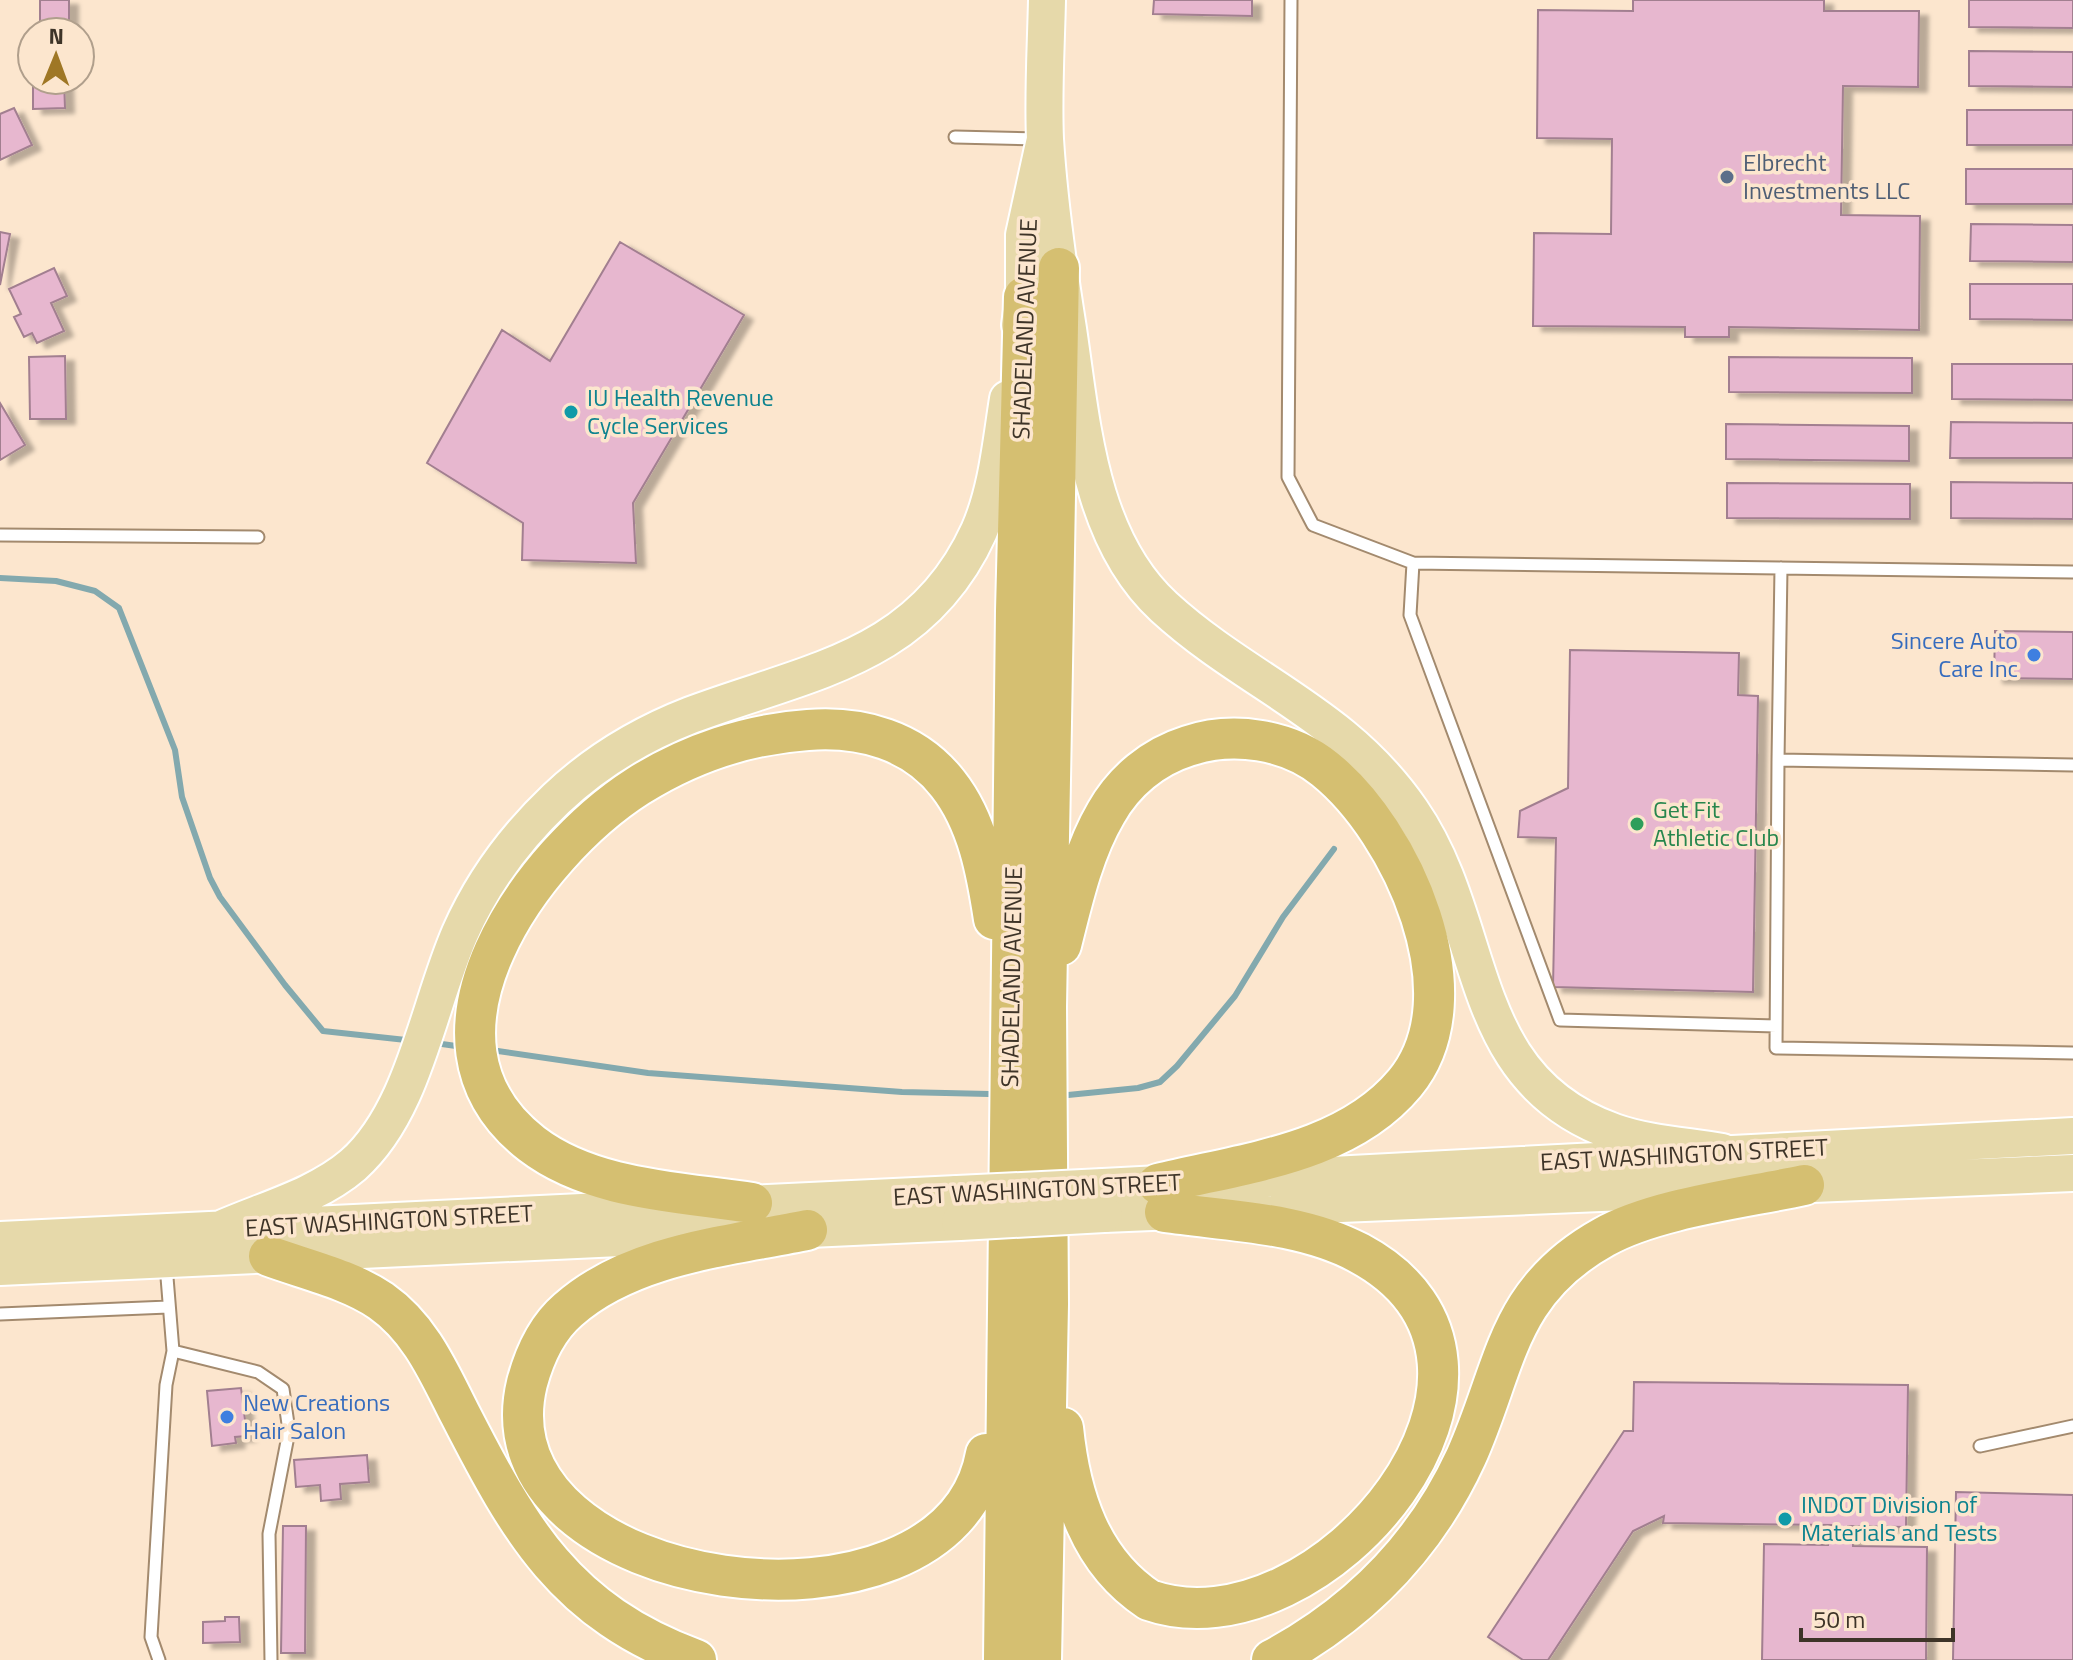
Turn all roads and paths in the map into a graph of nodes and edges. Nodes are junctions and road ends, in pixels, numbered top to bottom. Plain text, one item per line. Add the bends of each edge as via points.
1 (1047, 0) edge
2 (1291, 0) edge
3 (955, 137) dead end
4 (1045, 139) junction
5 (1059, 268) junction
6 (1024, 297) junction
7 (0, 535) edge
8 (258, 537) dead end
9 (1413, 563) junction
10 (1781, 568) junction
11 (2073, 572) edge
12 (1778, 760) junction
13 (2073, 765) edge
14 (1029, 1012) junction
15 (1776, 1026) junction
16 (2073, 1053) edge
17 (2073, 1136) edge
18 (1722, 1152) junction
19 (2073, 1173) edge
20 (1804, 1185) junction
21 (1161, 1198) junction
22 (752, 1203) junction
23 (958, 1208) junction
24 (221, 1229) junction
25 (807, 1230) junction
26 (0, 1240) edge
27 (269, 1256) junction
28 (165, 1260) junction
29 (0, 1267) edge
30 (1048, 1304) junction
31 (168, 1307) junction
32 (0, 1314) edge
33 (1006, 1328) junction
34 (173, 1351) junction
35 (2073, 1426) edge
36 (1980, 1446) dead end
37 (955, 1559) dead end
38 (704, 1644) edge
39 (159, 1660) edge
40 (271, 1660) edge
41 (1004, 1660) edge
42 (1041, 1660) edge
43 (1272, 1660) edge

1 - 4 main road
2 - 9 lane via 1288,477 1313,525
3 - 4 lane
4 - 5 main road, SHADELAND AVENUE
4 - 6 main road, SHADELAND AVENUE via 1024,235
5 - 14 highway, SHADELAND AVENUE
5 - 18 main road via 1096,483 1119,546 1144,585 1185,625 1342,733 1389,780 1443,869 1497,1028 1539,1088 1576,1115 1619,1134
6 - 14 highway, SHADELAND AVENUE
6 - 24 main road via 989,501 967,554 940,594 899,632 866,653 662,728 613,755 560,795 510,850 469,913 398,1102 380,1135 354,1164 325,1184
7 - 8 lane
9 - 10 lane
9 - 15 lane via 1410,615 1560,1020
10 - 11 lane
10 - 12 lane
12 - 13 lane
12 - 15 lane
14 - 21 highway via 1107,810 1136,775 1176,750 1234,738 1289,748 1325,769 1383,837 1412,894 1431,961 1432,1023 1416,1067 1378,1110 1343,1133
14 - 22 highway via 975,836 947,781 904,747 874,734 837,728 766,735 704,753 615,803 549,865 493,954 475,1017 486,1082 516,1128 567,1163 645,1187
14 - 30 highway, SHADELAND AVENUE
14 - 33 highway, SHADELAND AVENUE
15 - 16 lane via 1776,1048
17 - 18 main road, EAST WASHINGTON STREET
18 - 21 main road, EAST WASHINGTON STREET
19 - 20 main road, EAST WASHINGTON STREET
20 - 21 main road, EAST WASHINGTON STREET
20 - 43 highway via 1628,1226 1568,1261 1527,1305 1507,1343 1465,1457 1419,1537 1355,1606
21 - 23 main road, EAST WASHINGTON STREET, bridge
21 - 30 highway via 1299,1232 1360,1254 1409,1297 1431,1333 1441,1393 1424,1455 1376,1535 1319,1590 1256,1618 1209,1620 1156,1605 1110,1567 1090,1534 1069,1470
22 - 23 main road, EAST WASHINGTON STREET
22 - 24 main road, EAST WASHINGTON STREET
23 - 25 main road, EAST WASHINGTON STREET
24 - 26 main road, EAST WASHINGTON STREET
25 - 27 main road, EAST WASHINGTON STREET
25 - 38 highway via 632,1272 567,1310 538,1352 525,1392 528,1457 538,1483 598,1559
27 - 28 main road, EAST WASHINGTON STREET
27 - 38 highway via 380,1300 408,1325 430,1355 500,1493 543,1555 569,1582 621,1623
28 - 29 main road, EAST WASHINGTON STREET
28 - 31 lane
30 - 42 highway, SHADELAND AVENUE
31 - 32 lane
31 - 34 lane
33 - 37 highway via 983,1487
33 - 41 highway, SHADELAND AVENUE
34 - 39 lane via 166,1385 151,1637
34 - 40 lane via 258,1372 283,1389 289,1431 269,1534
35 - 36 lane

